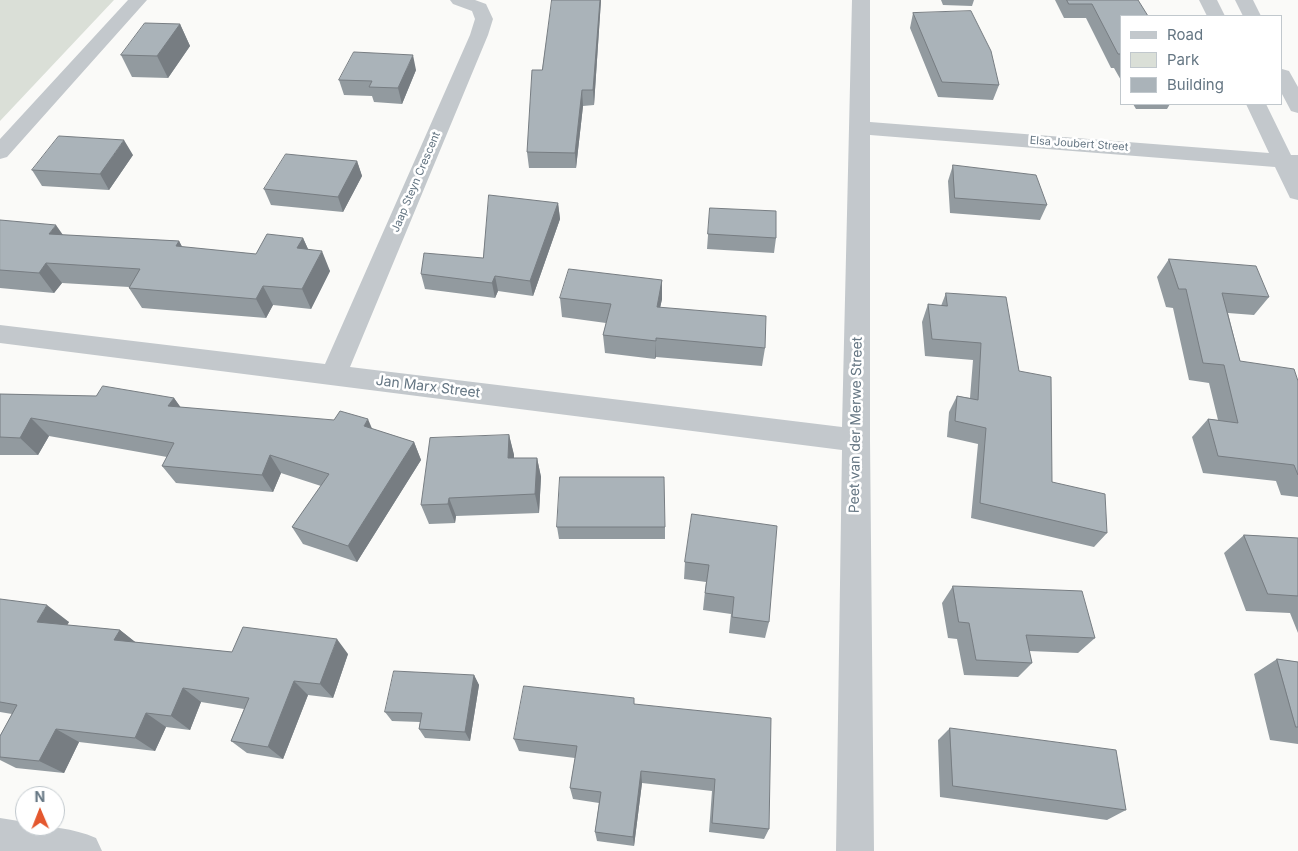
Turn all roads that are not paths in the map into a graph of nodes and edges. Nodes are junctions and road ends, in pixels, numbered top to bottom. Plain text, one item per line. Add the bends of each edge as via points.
1 (138, 0) edge
2 (459, 0) edge
3 (862, 0) edge
4 (1208, 0) edge
5 (1244, 0) edge
6 (1216, 15) edge
7 (1252, 15) edge
8 (1283, 77) edge
9 (1257, 105) edge
10 (1298, 107) edge
11 (860, 128) junction
12 (0, 152) edge
13 (1291, 161) edge
14 (1298, 193) edge
15 (0, 334) edge
16 (333, 376) junction
17 (856, 440) junction
18 (0, 836) edge
19 (83, 851) edge
20 (855, 851) edge

1 - 12 street
2 - 16 street, Jaap Steyn Crescent via 480,8 484,19 480,35
3 - 11 street, Peet van der Merwe Street
4 - 6 street
5 - 7 street
8 - 10 street
9 - 13 street
11 - 13 street, Elsa Joubert Street
11 - 17 street, Peet van der Merwe Street
13 - 14 street
15 - 16 street, Jan Marx Street
16 - 17 street, Jan Marx Street
17 - 20 street, Peet van der Merwe Street
18 - 19 street

